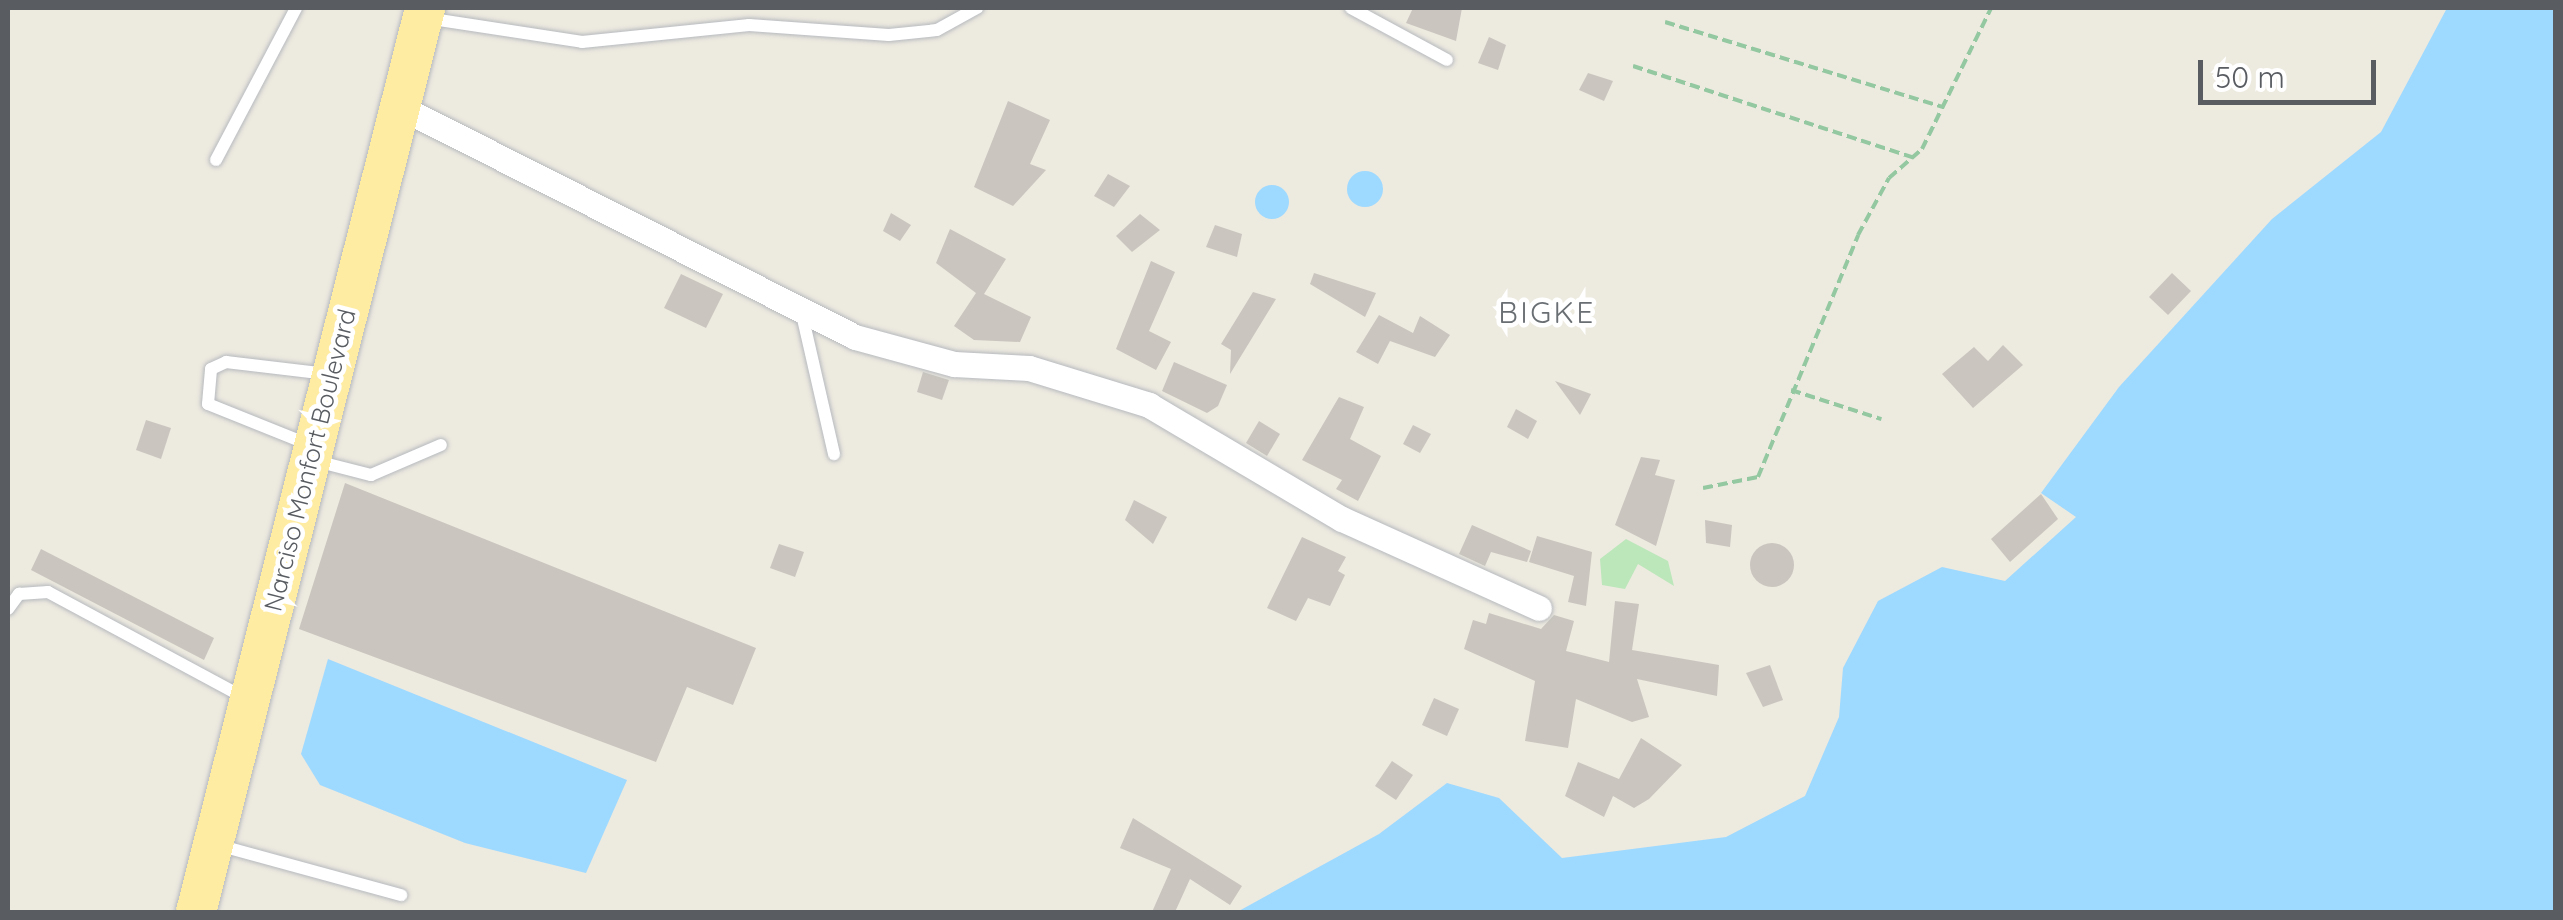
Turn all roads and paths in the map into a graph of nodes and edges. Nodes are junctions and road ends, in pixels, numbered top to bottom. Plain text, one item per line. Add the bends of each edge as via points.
1 (296, 8) edge
2 (977, 8) edge
3 (1351, 8) edge
4 (1992, 8) edge
5 (424, 12) edge
6 (1666, 22) dead end
7 (1447, 60) dead end
8 (1633, 66) dead end
9 (1944, 108) junction
10 (406, 110) junction
11 (1914, 158) junction
12 (216, 160) dead end
13 (801, 310) junction
14 (329, 375) junction
15 (1791, 390) junction
16 (1881, 418) dead end
17 (441, 444) dead end
18 (311, 452) junction
19 (834, 454) dead end
20 (1703, 488) dead end
21 (1538, 608) dead end
22 (8, 609) edge
23 (250, 701) junction
24 (216, 844) junction
25 (401, 895) dead end
26 (196, 912) edge

1 - 12 lane
2 - 5 lane via 937,30 889,35 749,25 582,42
3 - 7 lane
4 - 9 path
5 - 10 main road, Narciso Monfort Boulevard
6 - 9 path
8 - 11 path
9 - 11 path
10 - 13 street
10 - 14 main road, Narciso Monfort Boulevard
11 - 15 path via 1874,203
13 - 19 lane
13 - 21 street via 954,364 1101,386 1458,579
14 - 18 main road, Narciso Monfort Boulevard
14 - 18 lane via 226,362 211,369 208,404
15 - 16 path
15 - 20 path via 1758,477
17 - 18 lane via 371,474
18 - 23 main road, Narciso Monfort Boulevard
22 - 23 lane via 19,594 48,592
23 - 24 main road, Narciso Monfort Boulevard
24 - 25 lane
24 - 26 main road, Narciso Monfort Boulevard

